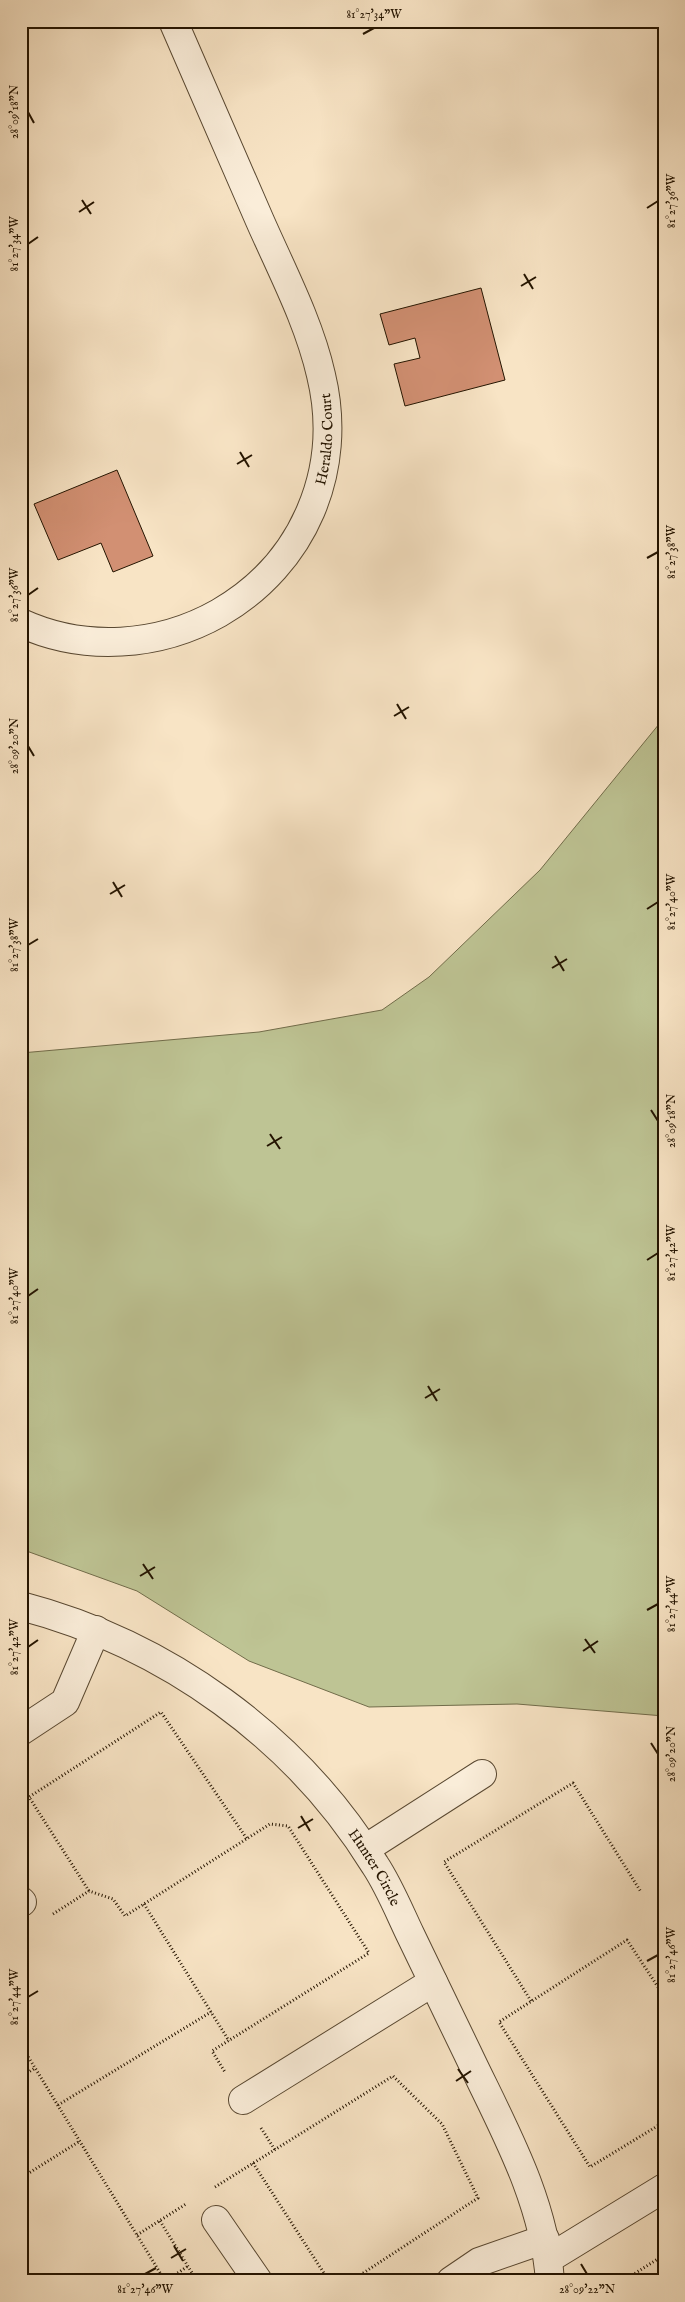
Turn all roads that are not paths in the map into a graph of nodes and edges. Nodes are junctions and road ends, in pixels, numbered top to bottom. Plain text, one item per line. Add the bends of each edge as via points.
1 (173, 21) edge
2 (21, 623) edge
3 (21, 1606) edge
4 (96, 1630) junction
5 (21, 1731) edge
6 (482, 1774) dead end
7 (365, 1849) junction
8 (434, 1982) junction
9 (243, 2100) road end
10 (664, 2188) edge
11 (216, 2220) dead end
12 (548, 2259) edge
13 (258, 2281) edge
14 (451, 2281) edge

1 - 2 street, Heraldo Court via 310,337 327,402 328,439 318,491 297,540 279,565 234,604 209,619 161,636 113,642 83,640
3 - 4 street, Hunter Circle
4 - 5 street via 65,1702
4 - 7 street, Hunter Circle via 189,1678 256,1729 288,1756 319,1789
6 - 7 street
7 - 8 street, Hunter Circle
8 - 9 street
8 - 12 street, Hunter Circle via 519,2160 537,2208
10 - 12 street
11 - 13 street
12 - 14 street via 479,2262

